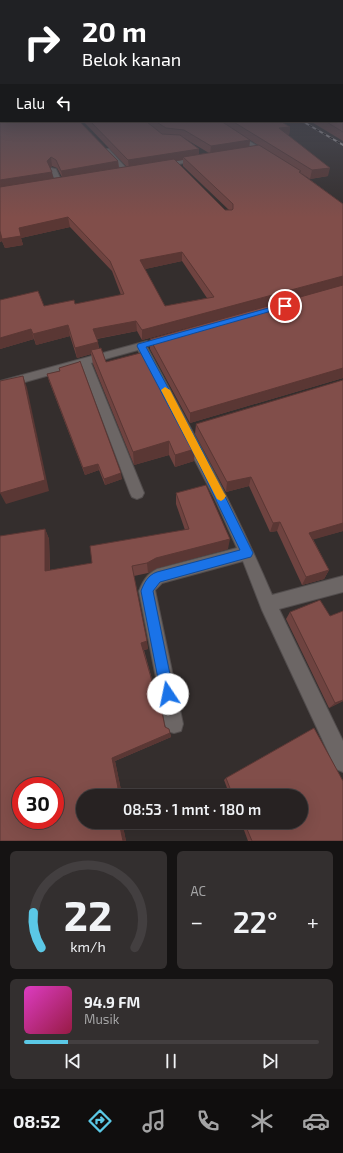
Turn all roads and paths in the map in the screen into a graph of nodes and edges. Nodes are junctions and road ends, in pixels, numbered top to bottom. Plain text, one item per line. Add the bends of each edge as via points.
1 (241, 138) edge
2 (99, 143) edge
3 (260, 150) junction
4 (197, 151) edge
5 (252, 151) edge
6 (272, 157) edge
7 (158, 166) edge
8 (53, 169) edge
9 (134, 169) edge
10 (126, 171) junction
11 (119, 172) edge
12 (66, 181) edge
13 (59, 182) junction
14 (52, 184) edge
15 (156, 341) edge
16 (141, 346) junction
17 (85, 361) junction
18 (0, 385) edge
19 (137, 493) dead end
20 (247, 553) junction
21 (343, 584) edge
22 (268, 604) junction
23 (174, 724) dead end
24 (343, 762) edge

1 - 3 street
2 - 10 street
3 - 5 street
3 - 6 street
4 - 7 street via 208,158 176,166
8 - 13 street
9 - 10 street
10 - 11 street
12 - 13 street
13 - 14 street
15 - 16 street
16 - 17 street
16 - 20 street via 191,429
17 - 18 street
17 - 19 street
20 - 22 street
20 - 23 street via 157,578 147,591
21 - 22 street
22 - 24 street

